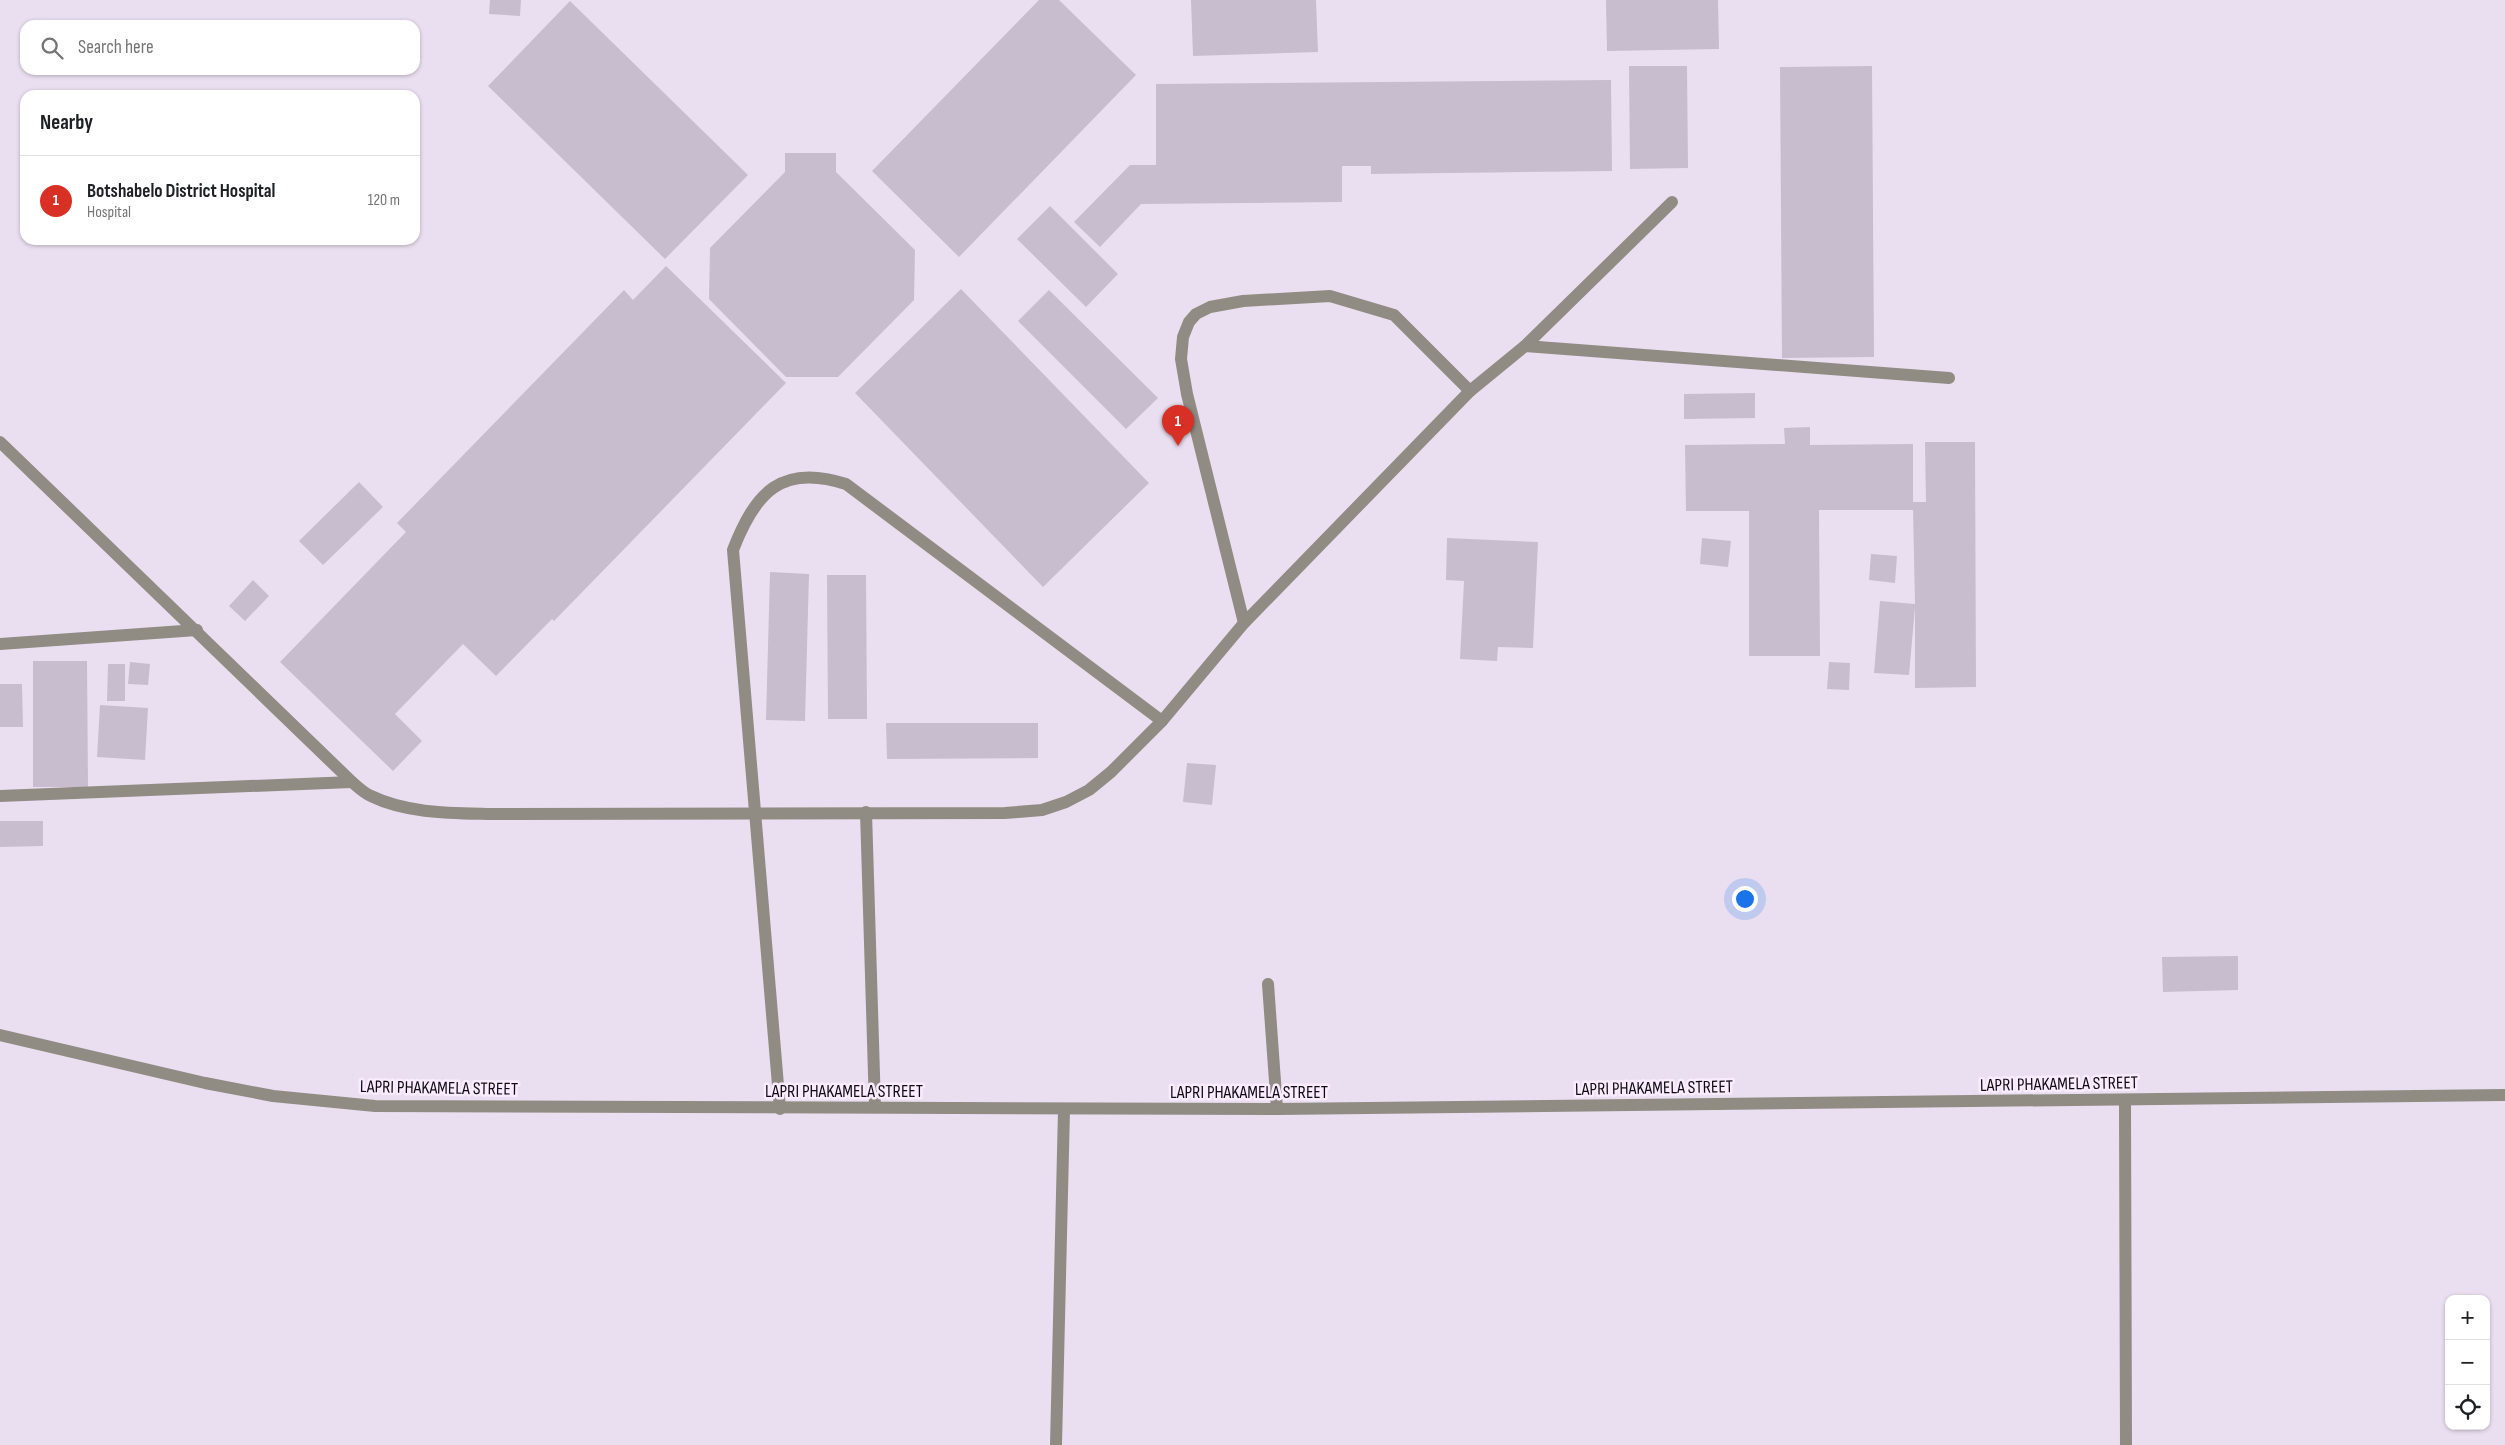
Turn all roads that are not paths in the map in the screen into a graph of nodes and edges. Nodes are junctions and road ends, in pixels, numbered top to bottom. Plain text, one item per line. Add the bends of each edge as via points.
1 (1672, 202) dead end
2 (1525, 346) junction
3 (1949, 378) dead end
4 (1470, 391) junction
5 (0, 442) edge
6 (14, 456) junction
7 (0, 457) edge
8 (1244, 623) junction
9 (197, 630) junction
10 (0, 644) edge
11 (1162, 721) junction
12 (352, 782) junction
13 (0, 796) edge
14 (754, 812) junction
15 (866, 812) junction
16 (1268, 984) dead end
17 (0, 1034) edge
18 (2505, 1095) edge
19 (2125, 1101) junction
20 (875, 1107) junction
21 (780, 1109) junction
22 (1277, 1109) junction
23 (1064, 1110) junction
24 (1056, 1445) edge
25 (2126, 1445) edge

1 - 2 street
2 - 3 street
2 - 4 street
4 - 8 street
4 - 8 street via 1394,315 1330,296 1243,301 1210,307 1188,322 1181,359 1187,394
5 - 6 street
6 - 7 street
6 - 9 street
8 - 11 street
9 - 10 street
9 - 12 street
11 - 14 street via 846,484 824,477 802,477 780,484 760,499 745,520 733,550
11 - 15 street via 1089,790 1042,810 1005,813
12 - 13 street
12 - 14 street via 371,796 439,812
14 - 15 street
14 - 21 street
15 - 20 street
16 - 22 street
17 - 21 street, LAPRI PHAKAMELA STREET via 205,1083 310,1100 375,1106
18 - 19 street, LAPRI PHAKAMELA STREET
19 - 22 street, LAPRI PHAKAMELA STREET
19 - 25 street
20 - 21 street, LAPRI PHAKAMELA STREET
20 - 23 street, LAPRI PHAKAMELA STREET
22 - 23 street, LAPRI PHAKAMELA STREET
23 - 24 street

